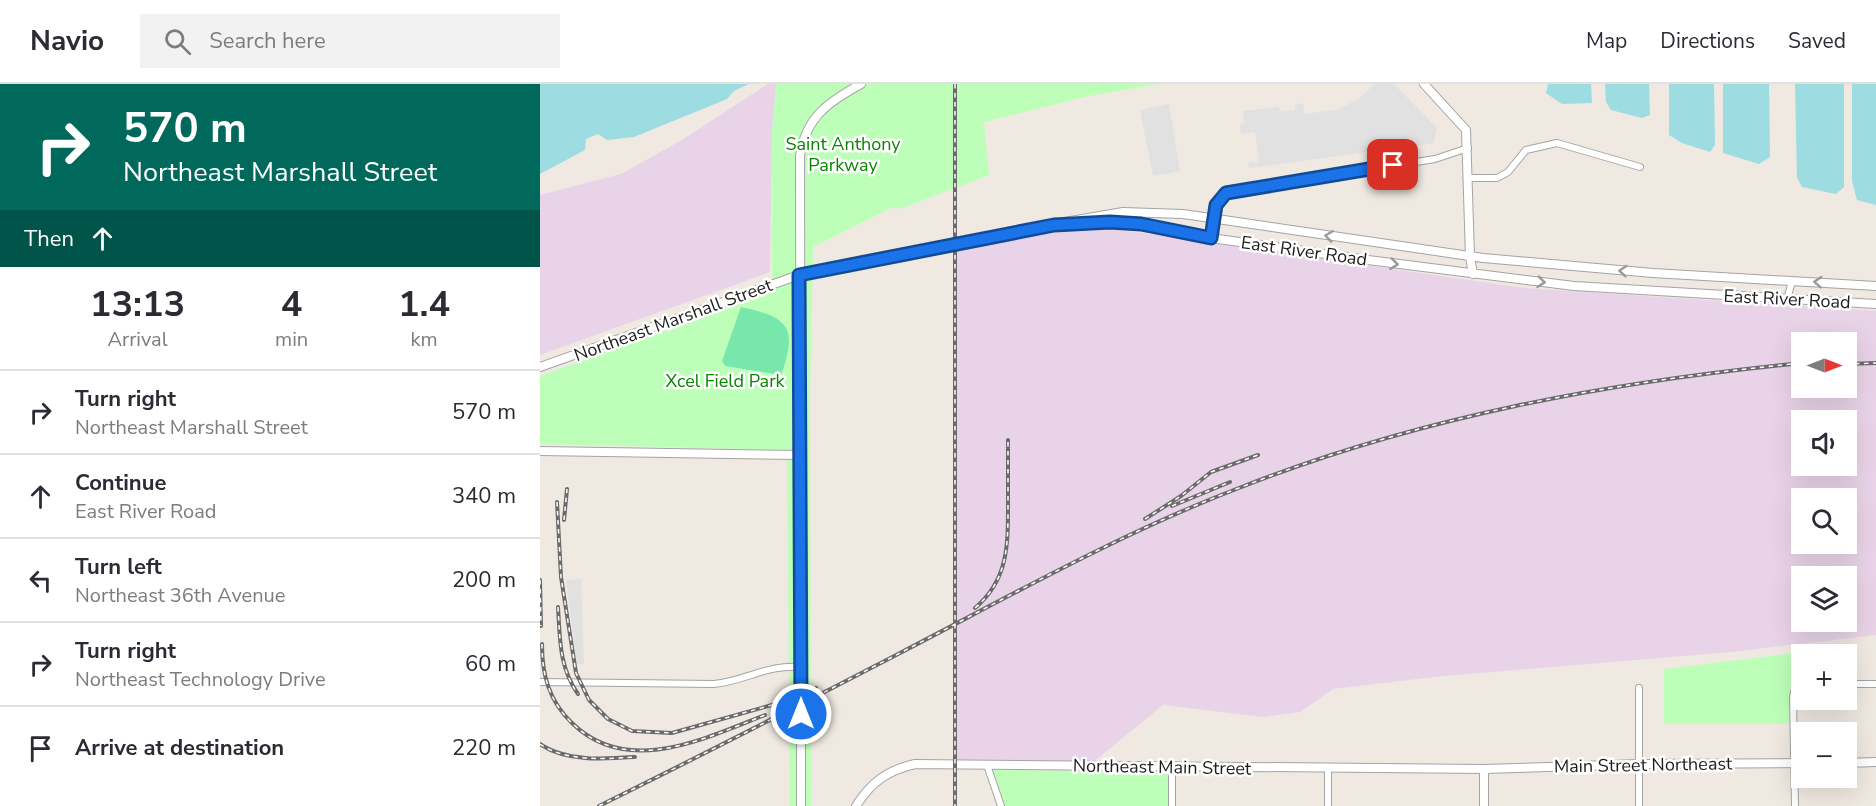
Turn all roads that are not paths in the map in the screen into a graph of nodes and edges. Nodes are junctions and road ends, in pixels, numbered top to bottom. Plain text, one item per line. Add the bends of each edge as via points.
1 (861, 84) edge
2 (1424, 84) edge
3 (1468, 148) junction
4 (1640, 167) dead end
5 (1468, 178) junction
6 (1214, 218) junction
7 (1054, 225) junction
8 (1211, 238) junction
9 (1470, 257) junction
10 (1473, 274) junction
11 (799, 275) junction
12 (1792, 281) junction
13 (1876, 286) edge
14 (1787, 300) junction
15 (1876, 304) edge
16 (540, 367) edge
17 (540, 451) edge
18 (800, 454) junction
19 (801, 667) junction
20 (540, 682) edge
21 (1857, 684) edge
22 (1876, 684) edge
23 (1638, 688) dead end
24 (1857, 762) edge
25 (1876, 762) edge
26 (1791, 763) edge
27 (1640, 764) junction
28 (987, 765) junction
29 (1172, 767) junction
30 (1328, 769) junction
31 (1484, 769) junction
32 (1796, 788) edge
33 (801, 806) edge
34 (856, 806) edge
35 (1001, 806) edge
36 (1172, 806) edge
37 (1328, 806) edge
38 (1484, 806) edge
39 (1639, 806) edge
40 (1795, 806) edge

1 - 11 street via 825,105 804,135 800,156
2 - 3 street via 1462,124
3 - 5 street
3 - 6 street via 1435,159 1232,191 1222,196
4 - 5 street via 1557,143 1526,150 1508,172 1497,178
5 - 9 street
6 - 7 street, East River Road via 1123,212 1064,220
6 - 8 street
9 -> 6 street, East River Road
7 - 8 street, East River Road via 1141,224
7 - 11 street, Northeast Marshall Street
8 -> 10 street, East River Road
9 - 10 street
12 -> 9 street, East River Road
10 -> 14 street, East River Road via 1574,286
11 - 16 street, Northeast Marshall Street
11 - 18 street
13 -> 12 street, East River Road
12 - 14 street
14 - 15 street, East River Road
17 - 18 street
18 - 19 street
19 - 20 street via 759,670 714,684
19 - 33 street, bridge
21 - 22 street
23 - 27 street
24 - 25 street
26 - 27 street, Main Street Northeast
27 - 31 street, Main Street Northeast
27 - 39 street
28 - 29 street, Northeast Main Street
28 - 34 street, Northeast Main Street via 902,767 879,778
28 - 35 street
29 - 30 street, Northeast Main Street
29 - 36 street
30 - 31 street, Northeast Main Street
30 - 37 street
31 - 38 street
32 - 40 street

